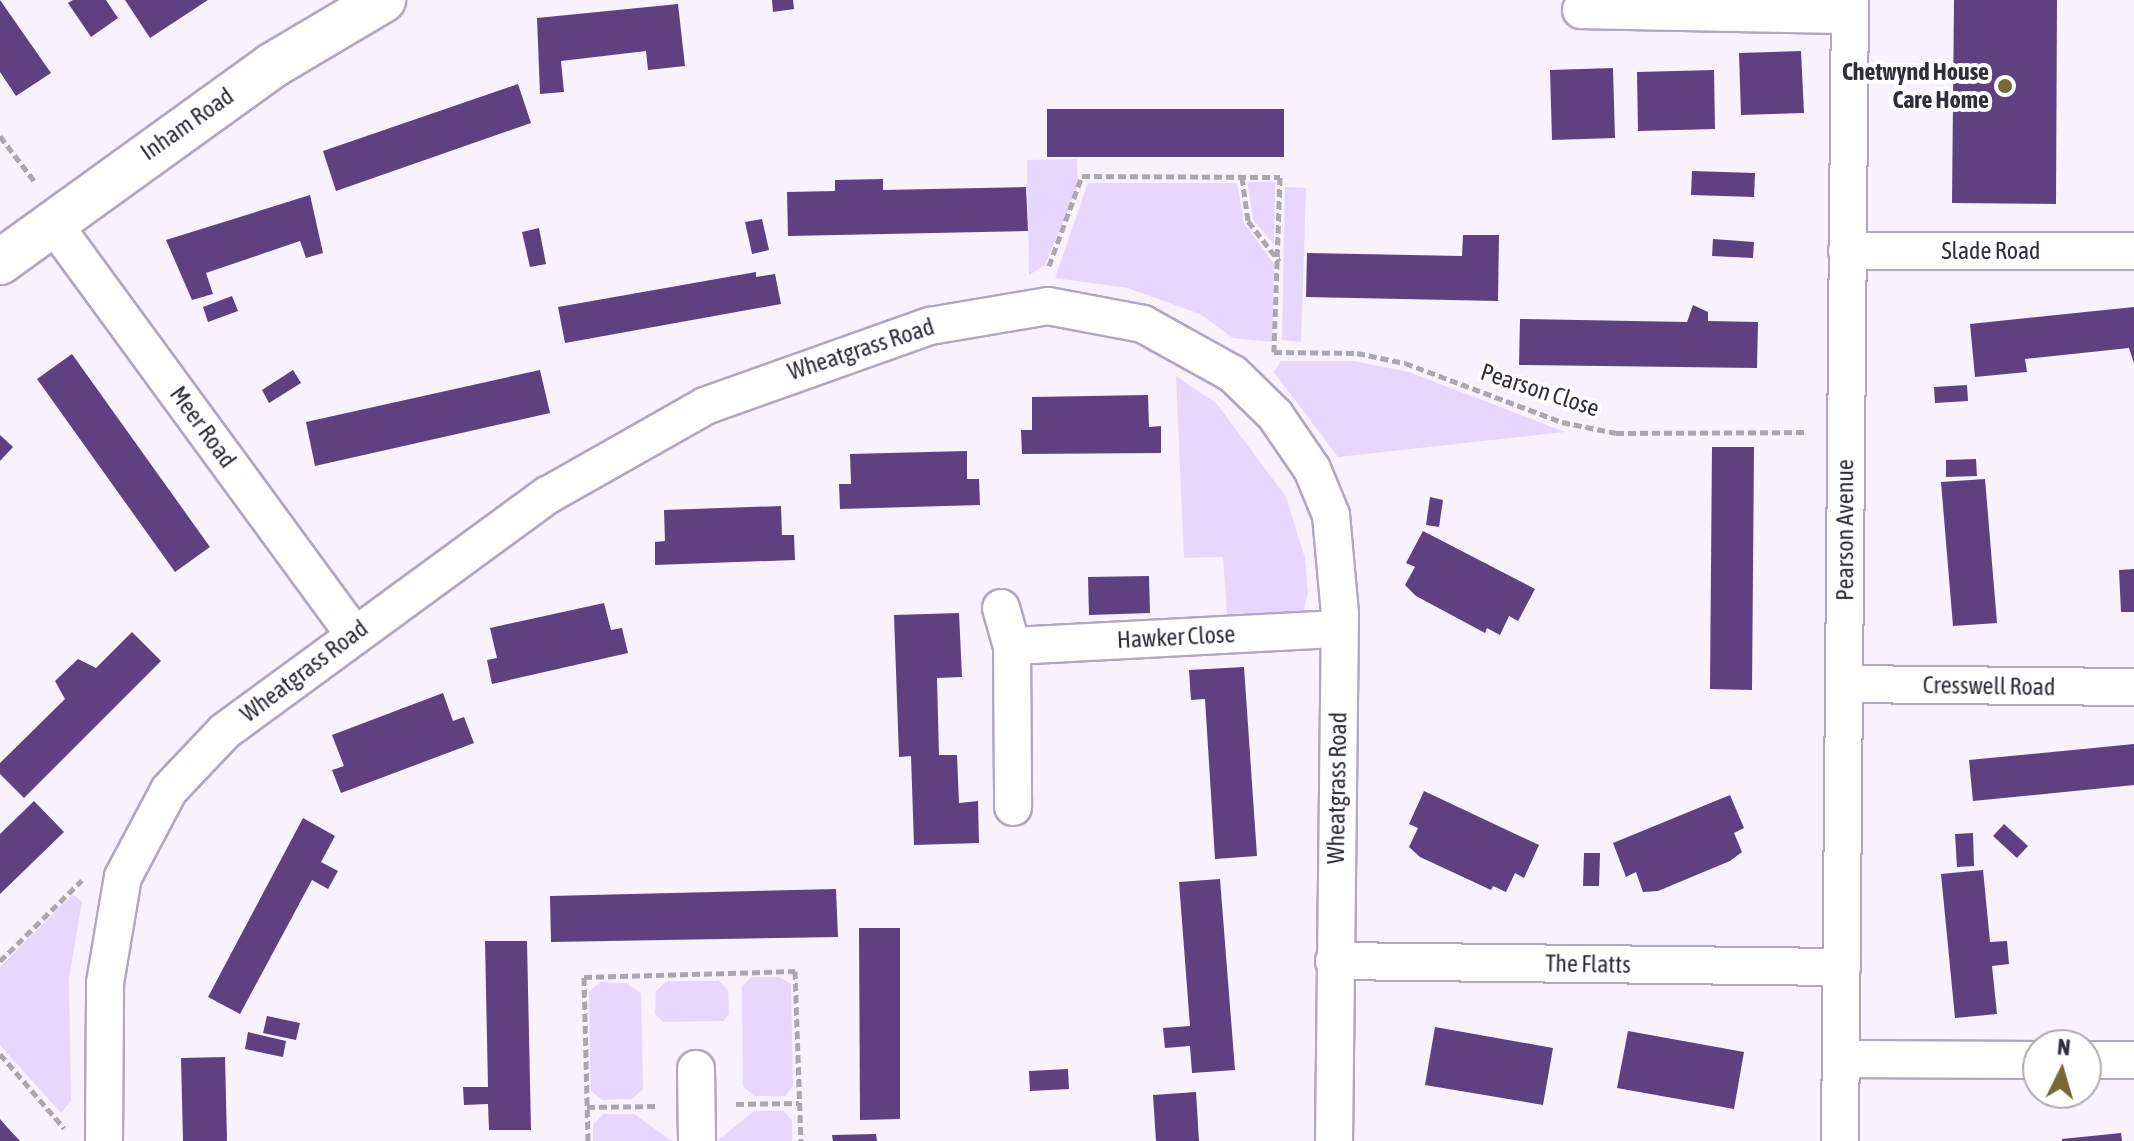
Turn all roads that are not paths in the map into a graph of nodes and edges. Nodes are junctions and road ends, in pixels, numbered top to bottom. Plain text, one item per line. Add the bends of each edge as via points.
1 (383, 0) edge
2 (1850, 8) edge
3 (1581, 10) dead end
4 (56, 218) junction
5 (1847, 251) junction
6 (2134, 251) edge
7 (0, 262) edge
8 (1001, 608) dead end
9 (1340, 629) junction
10 (353, 633) junction
11 (1012, 646) junction
12 (1844, 684) junction
13 (2134, 687) edge
14 (1013, 807) dead end
15 (1334, 961) junction
16 (1842, 967) junction
17 (1841, 1059) junction
18 (2022, 1060) edge
19 (2102, 1060) edge
20 (2134, 1060) edge
21 (696, 1069) dead end
22 (104, 1141) edge
23 (697, 1141) edge
24 (1334, 1141) edge
25 (1840, 1141) edge

1 - 4 street, Inham Road via 273,65
2 - 3 street
2 - 5 street, Pearson Avenue
4 - 7 street, Inham Road
4 - 10 street, Meer Road
5 - 6 street, Slade Road
5 - 12 street, Pearson Avenue
8 - 11 street
9 - 10 street, Wheatgrass Road via 1331,515 1312,469 1248,389 1192,348 1143,324 1043,307 930,326 705,406 548,495
9 - 11 street, Hawker Close
9 - 15 street, Wheatgrass Road
10 - 22 street, Wheatgrass Road via 216,739 169,790 135,846 108,942
11 - 14 street
12 - 13 street, Cresswell Road
12 - 16 street, Pearson Avenue
15 - 16 street, The Flatts
15 - 24 street, Wheatgrass Road
16 - 17 street, Pearson Avenue
17 - 18 street
17 - 25 street, Pearson Avenue
19 - 20 street
21 - 23 street

